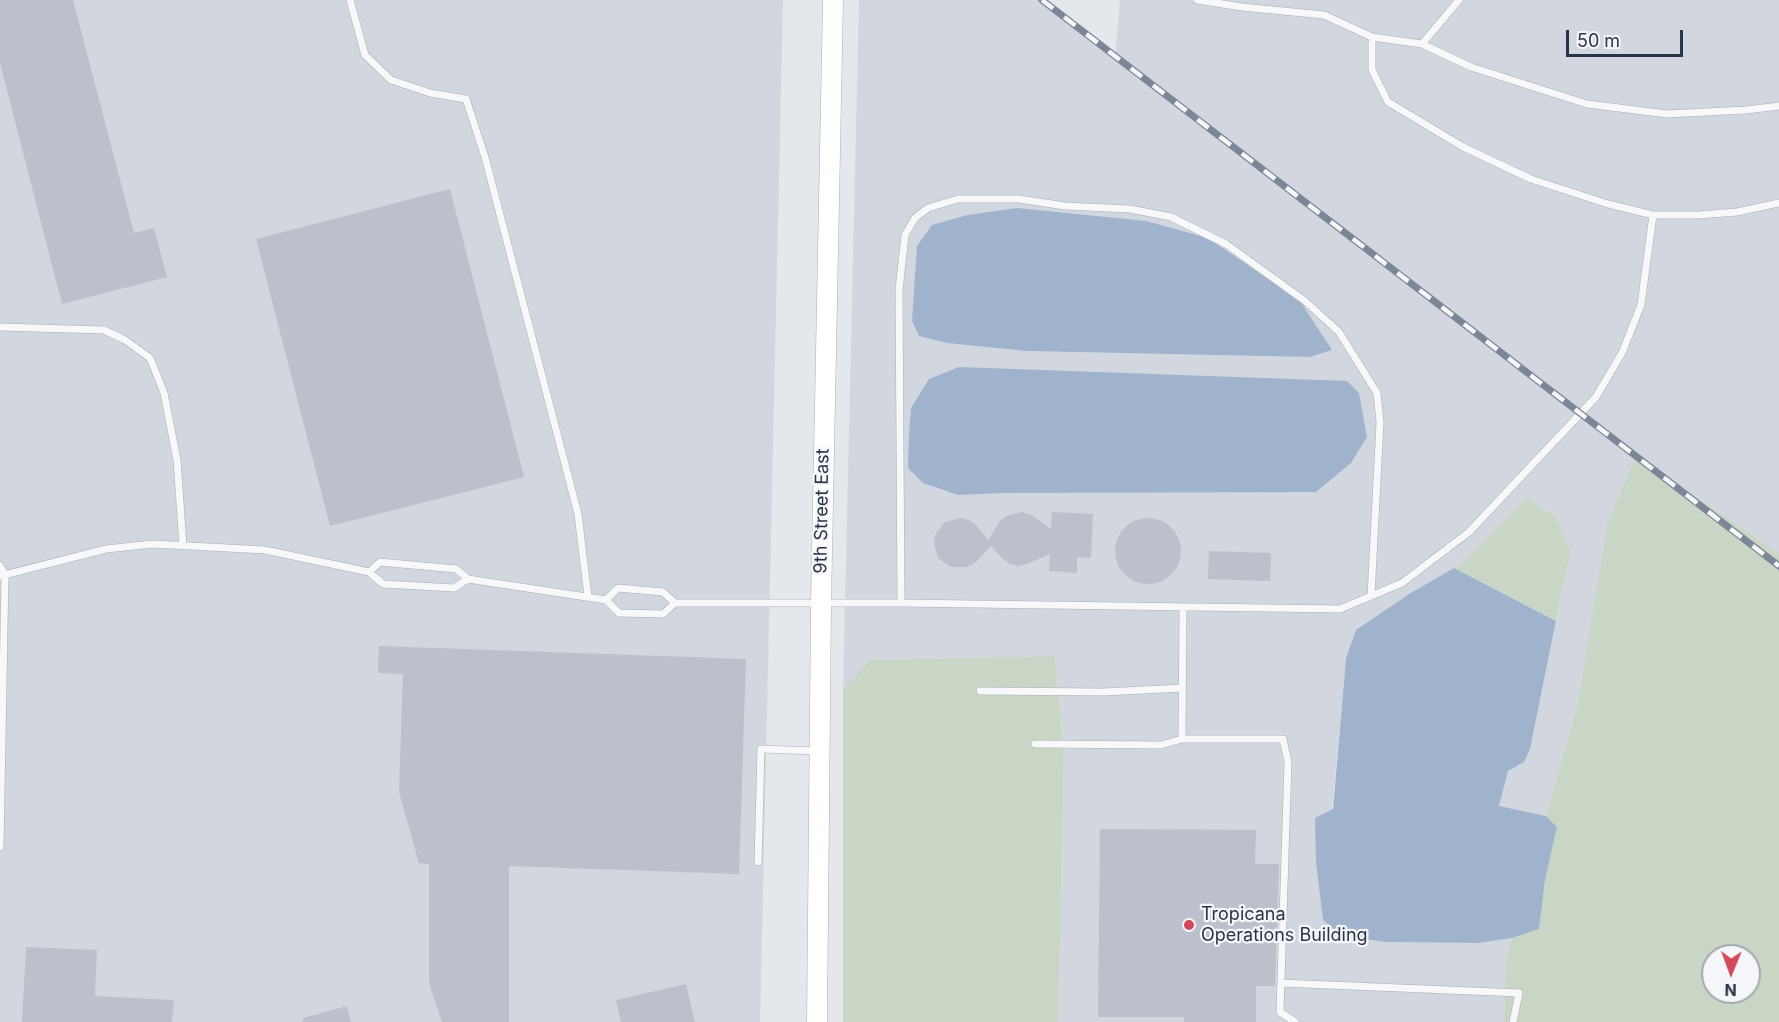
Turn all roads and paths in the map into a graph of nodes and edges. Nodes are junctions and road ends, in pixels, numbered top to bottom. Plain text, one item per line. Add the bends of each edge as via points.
1 (350, 0) edge
2 (832, 0) edge
3 (1197, 0) edge
4 (1459, 0) edge
5 (1372, 37) junction
6 (1422, 44) junction
7 (1779, 106) edge
8 (1779, 203) edge
9 (1653, 215) junction
10 (0, 327) edge
11 (183, 546) junction
12 (0, 567) edge
13 (369, 572) junction
14 (2, 575) edge
15 (468, 579) junction
16 (1371, 596) junction
17 (588, 597) junction
18 (606, 600) junction
19 (675, 603) junction
20 (901, 603) junction
21 (820, 604) junction
22 (1183, 607) junction
23 (1182, 688) junction
24 (980, 691) dead end
25 (1182, 739) junction
26 (1035, 744) dead end
27 (819, 751) junction
28 (0, 848) edge
29 (758, 862) dead end
30 (1281, 983) junction
31 (817, 1022) edge
32 (1295, 1022) edge
33 (1513, 1022) edge

1 - 17 lane via 365,55 391,80 430,93 466,99 485,157 578,514
2 - 21 street, 9th Street East
3 - 5 lane via 1324,15
4 - 6 lane
5 - 6 lane
5 - 9 lane via 1372,70 1388,102 1463,147 1531,179
6 - 7 lane via 1471,67 1587,104 1667,114
8 - 9 lane via 1698,216
9 - 16 lane via 1641,304 1622,353 1596,397 1469,532 1402,583
10 - 11 lane via 104,330 150,358 164,393 177,460
11 - 13 lane via 265,550
11 - 14 lane via 153,544 106,549
12 - 14 lane
13 - 15 lane via 383,584 454,588
13 - 15 lane via 380,562 456,569
14 - 28 lane
15 - 17 lane
16 - 20 lane via 1380,422 1377,393 1339,332 1305,301 1226,244 1171,217 1130,209 1019,199 958,199 928,208 915,218 905,235 899,290
16 - 22 lane via 1340,609
17 - 18 lane
18 - 19 lane via 618,588 663,592
18 - 19 lane via 619,613 663,614
19 - 21 lane
20 - 21 lane
20 - 22 lane
21 - 27 street, 9th Street East
22 - 23 lane
23 - 24 lane
23 - 25 lane
25 - 26 lane via 1161,745
25 - 30 lane via 1283,739 1288,762
27 - 29 lane via 761,749
27 - 31 street, 9th Street East
30 - 32 lane via 1280,1012
30 - 33 lane via 1519,993

